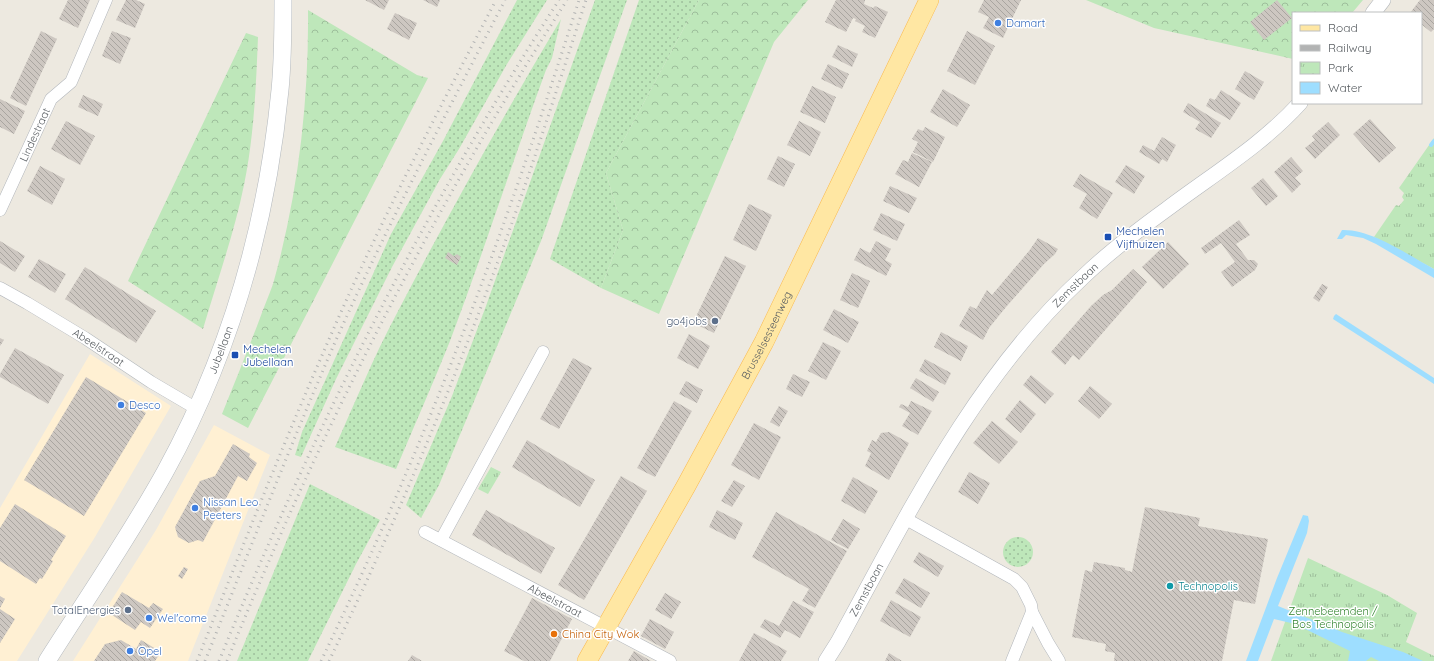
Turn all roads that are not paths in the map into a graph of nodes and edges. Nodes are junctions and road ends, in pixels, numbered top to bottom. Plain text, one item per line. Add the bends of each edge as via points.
1 (106, 0) edge
2 (283, 0) edge
3 (929, 0) edge
4 (1383, 0) edge
5 (1374, 12) edge
6 (1299, 104) edge
7 (0, 210) edge
8 (0, 288) edge
9 (543, 352) dead end
10 (197, 409) junction
11 (906, 519) junction
12 (425, 532) dead end
13 (441, 540) junction
14 (1032, 612) junction
15 (606, 627) junction
16 (47, 661) edge
17 (587, 661) edge
18 (670, 661) edge
19 (826, 661) edge
20 (1012, 661) edge
21 (1059, 661) edge

1 - 7 street, Lindestraat via 71,82 51,99
2 - 10 main road, Jubellaan via 280,89 262,206 246,276 232,320
3 - 15 main road, Brusselsesteenweg via 764,342
4 - 5 street
6 - 11 street, Zemstbaan via 1245,153 1131,237 1068,292 1026,338 991,383 943,454
8 - 10 street, Abeelstraat via 86,338 151,382
9 - 13 street
10 - 16 main road, Jubellaan via 145,506
11 - 14 street via 1014,579 1022,587
11 - 19 street, Zemstbaan
12 - 13 street, Abeelstraat
13 - 15 street, Abeelstraat
14 - 20 street
14 - 21 street
15 - 17 main road, Brusselsesteenweg
15 - 18 street, Abeelstraat

